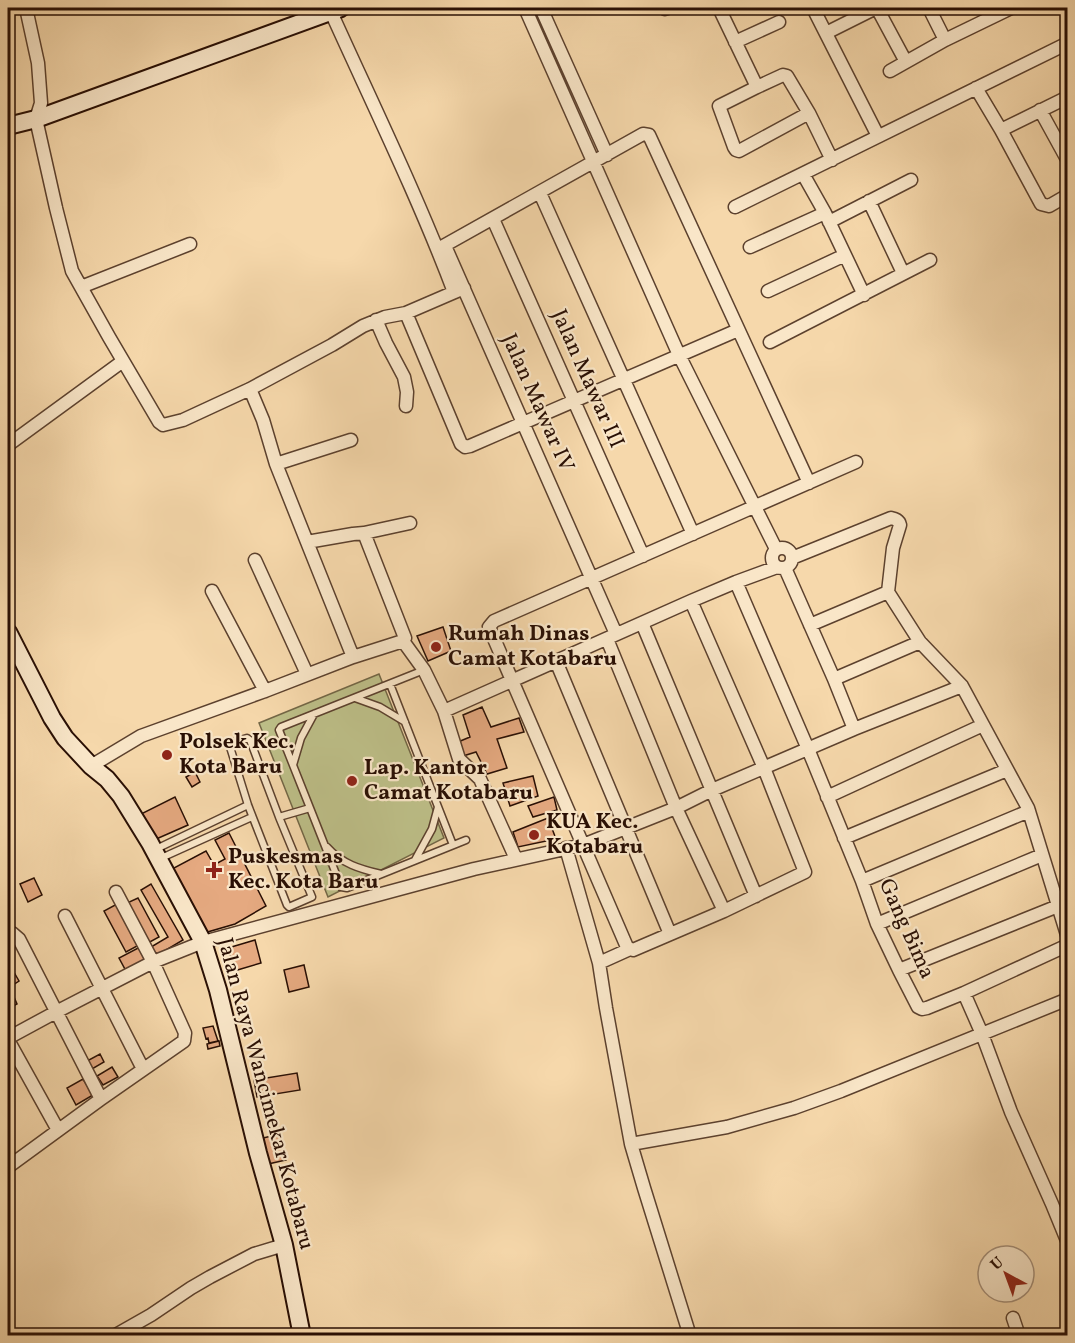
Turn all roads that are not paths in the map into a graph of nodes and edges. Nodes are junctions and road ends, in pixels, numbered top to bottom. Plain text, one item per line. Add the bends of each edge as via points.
1 (26, 8) edge
2 (525, 8) edge
3 (542, 8) edge
4 (719, 8) edge
5 (813, 8) edge
6 (875, 8) edge
7 (929, 8) edge
8 (1011, 8) edge
9 (336, 10) edge
10 (986, 13) edge
11 (778, 22) dead end
12 (826, 33) junction
13 (945, 40) junction
14 (735, 42) junction
15 (1068, 43) edge
16 (906, 62) junction
17 (890, 71) dead end
18 (757, 87) junction
19 (976, 88) junction
20 (1068, 97) edge
21 (1040, 110) junction
22 (809, 113) junction
23 (36, 118) junction
24 (8, 126) edge
25 (1001, 130) junction
26 (878, 136) junction
27 (607, 155) junction
28 (832, 160) junction
29 (1068, 161) edge
30 (594, 162) junction
31 (803, 174) junction
32 (911, 180) dead end
33 (540, 193) junction
34 (1068, 195) edge
35 (869, 201) junction
36 (735, 207) dead end
37 (827, 218) junction
38 (493, 219) junction
39 (190, 244) dead end
40 (441, 247) junction
41 (750, 247) dead end
42 (845, 255) junction
43 (930, 260) dead end
44 (903, 273) junction
45 (81, 287) junction
46 (459, 290) junction
47 (768, 291) dead end
48 (864, 295) junction
49 (406, 313) junction
50 (376, 320) junction
51 (738, 330) junction
52 (770, 342) dead end
53 (679, 355) junction
54 (123, 361) junction
55 (623, 379) junction
56 (250, 389) junction
57 (574, 401) junction
58 (406, 406) dead end
59 (523, 422) junction
60 (351, 440) dead end
61 (8, 445) edge
62 (856, 462) dead end
63 (276, 464) junction
64 (809, 483) junction
65 (755, 507) junction
66 (410, 523) dead end
67 (364, 533) junction
68 (693, 534) junction
69 (307, 542) junction
70 (776, 549) junction
71 (643, 556) junction
72 (255, 560) dead end
73 (785, 564) junction
74 (591, 578) junction
75 (736, 582) junction
76 (212, 591) dead end
77 (888, 592) junction
78 (691, 601) junction
79 (642, 623) junction
80 (810, 625) junction
81 (8, 632) edge
82 (612, 636) junction
83 (403, 641) junction
84 (920, 642) junction
85 (352, 657) junction
86 (556, 661) junction
87 (424, 670) junction
88 (307, 674) junction
89 (834, 679) junction
90 (512, 680) junction
91 (390, 684) junction
92 (962, 686) junction
93 (265, 691) junction
94 (355, 698) junction
95 (444, 711) junction
96 (314, 714) junction
97 (406, 723) junction
98 (984, 725) junction
99 (854, 729) junction
100 (808, 749) junction
101 (293, 765) junction
102 (92, 766) junction
103 (764, 768) junction
104 (1007, 770) junction
105 (712, 790) junction
106 (826, 797) junction
107 (248, 805) junction
108 (438, 806) junction
109 (310, 808) junction
110 (676, 808) junction
111 (1029, 811) junction
112 (252, 817) junction
113 (279, 817) junction
114 (625, 827) junction
115 (844, 838) junction
116 (466, 840) dead end
117 (324, 845) junction
118 (453, 845) junction
119 (584, 845) junction
120 (566, 848) junction
121 (156, 855) junction
122 (1042, 855) junction
123 (516, 859) junction
124 (415, 861) junction
125 (381, 874) junction
126 (862, 881) junction
127 (116, 892) dead end
128 (756, 896) junction
129 (1058, 906) junction
130 (724, 911) junction
131 (65, 916) dead end
132 (877, 924) junction
133 (8, 933) edge
134 (670, 934) junction
135 (1068, 938) edge
136 (203, 942) junction
137 (1068, 945) edge
138 (630, 949) junction
139 (153, 962) junction
140 (599, 963) junction
141 (899, 970) junction
142 (103, 988) junction
143 (964, 993) junction
144 (1068, 999) edge
145 (56, 1012) junction
146 (982, 1034) junction
147 (8, 1039) edge
148 (143, 1069) junction
149 (101, 1099) junction
150 (58, 1130) junction
151 (632, 1144) junction
152 (9, 1162) edge
153 (1063, 1218) edge
154 (1068, 1243) edge
155 (284, 1245) junction
156 (1013, 1318) dead end
157 (114, 1335) edge
158 (302, 1335) edge
159 (690, 1335) edge
160 (1019, 1335) edge

1 - 23 street via 38,63 41,103
2 - 30 street
3 - 27 street
4 - 14 street
5 - 12 street
6 - 12 street
6 - 16 street
7 - 13 street
8 - 10 street
9 - 23 street
9 - 40 street, Jalan Mawar IV
10 - 13 street
11 - 14 street
12 - 26 street
13 - 16 street
14 - 18 street
15 - 19 street
16 - 17 street
18 - 22 street via 787,76
18 - 22 street via 719,106 736,150
19 - 25 street
19 - 26 street
20 - 21 street
21 - 25 street
21 - 29 street
22 - 28 street
23 - 24 street
23 - 45 street via 72,271
25 - 34 street via 1041,204 1049,206
26 - 28 street
27 - 30 street
27 - 51 street via 643,134 649,135
28 - 31 street
30 - 33 street
30 - 53 street
31 - 36 street
31 - 37 street
32 - 35 street
33 - 38 street
33 - 55 street
35 - 37 street
35 - 44 street
37 - 41 street
37 - 42 street
38 - 40 street
38 - 57 street, Jalan Mawar III
39 - 45 street
40 - 46 street, Jalan Mawar IV
42 - 47 street
42 - 48 street
43 - 44 street
44 - 48 street
45 - 54 street
46 - 49 street
46 - 59 street, Jalan Mawar IV
48 - 52 street
49 - 50 street
49 - 59 street via 461,444 470,446
50 - 56 street
50 - 58 street via 404,377
51 - 53 street
51 - 64 street
53 - 55 street
53 - 65 street
54 - 56 street via 163,425 183,420
54 - 61 street
55 - 57 street
55 - 68 street
56 - 63 street
57 - 59 street
57 - 71 street, Jalan Mawar III
59 - 74 street, Jalan Mawar IV
60 - 63 street
62 - 64 street
63 - 69 street
64 - 65 street
65 - 68 street
65 - 70 street
66 - 67 street
67 - 69 street
67 - 83 street
68 - 71 street
69 - 85 street
70 - 73 street via 772,562
70 - 73 street via 790,550
71 - 74 street
72 - 88 street
73 - 75 street
73 - 77 street via 891,518 900,525
73 - 80 street
74 - 82 street, Jalan Mawar IV
74 - 90 street via 490,624
75 - 78 street
75 - 100 street, Gang Bima
76 - 93 street
77 - 80 street
77 - 84 street
78 - 79 street
78 - 103 street
79 - 82 street
79 - 105 street
80 - 89 street
81 - 102 street, Jalan Raya Wancimekar Kotabaru via 52,718
82 - 86 street
82 - 110 street, Jalan Mawar IV
83 - 85 street
83 - 87 street
84 - 89 street
84 - 92 street
85 - 88 street
86 - 90 street
86 - 114 street
87 - 91 lane
87 - 95 street
88 - 93 street
89 - 99 street
90 - 95 street
90 - 119 street
91 - 94 lane
91 - 97 lane
92 - 98 street
92 - 99 street
93 - 102 street via 141,736
94 - 96 lane
94 - 97 lane
95 - 123 street via 459,759 480,779
96 - 101 lane
96 - 101 lane via 280,727
97 - 108 lane
98 - 104 street
98 - 106 street
99 - 100 street
100 - 103 street
100 - 106 street, Gang Bima
101 - 109 lane
102 - 121 street, Jalan Raya Wancimekar Kotabaru via 121,796
103 - 105 street
103 - 128 street via 805,872
104 - 111 street
104 - 115 street
105 - 110 street
105 - 128 street
106 - 115 street, Gang Bima
107 - 112 lane
107 - 113 lane via 230,747 231,743 247,738
107 - 121 lane
108 - 118 lane
108 - 124 lane via 432,829
109 - 113 lane
109 - 117 lane
110 - 114 street
110 - 130 street, Jalan Mawar IV
111 - 122 street
111 - 126 street
112 - 113 lane via 290,907 312,897
112 - 121 lane
114 - 119 street
114 - 134 street
115 - 126 street, Gang Bima
116 - 118 lane
117 - 125 lane via 349,865
117 - 125 lane via 341,887
118 - 124 lane
119 - 120 street
119 - 138 street
120 - 123 street
120 - 140 street
121 - 136 street, Jalan Raya Wancimekar Kotabaru
122 - 129 street
122 - 132 street
123 - 136 street
124 - 125 lane
126 - 132 street, Gang Bima
127 - 139 street
128 - 130 street
129 - 135 street
129 - 141 street
130 - 134 street
131 - 142 street
132 - 141 street, Gang Bima
133 - 145 street via 19,939
134 - 138 street
136 - 139 street
136 - 155 street, Jalan Raya Wancimekar Kotabaru
137 - 143 street, Gang Bima
138 - 140 street
139 - 142 street
139 - 148 street via 185,1038
140 - 151 street
141 - 143 street, Gang Bima via 922,1009
142 - 145 street
142 - 148 street
143 - 146 street
144 - 146 street
145 - 147 street
145 - 149 street
146 - 151 street via 794,1108 727,1127
146 - 153 street via 1011,1112 1052,1204
147 - 150 street
148 - 149 street
149 - 150 street
150 - 152 street
151 - 159 street
153 - 154 street
155 - 157 street via 254,1254 210,1277
155 - 158 street, Jalan Raya Wancimekar Kotabaru
156 - 160 street

